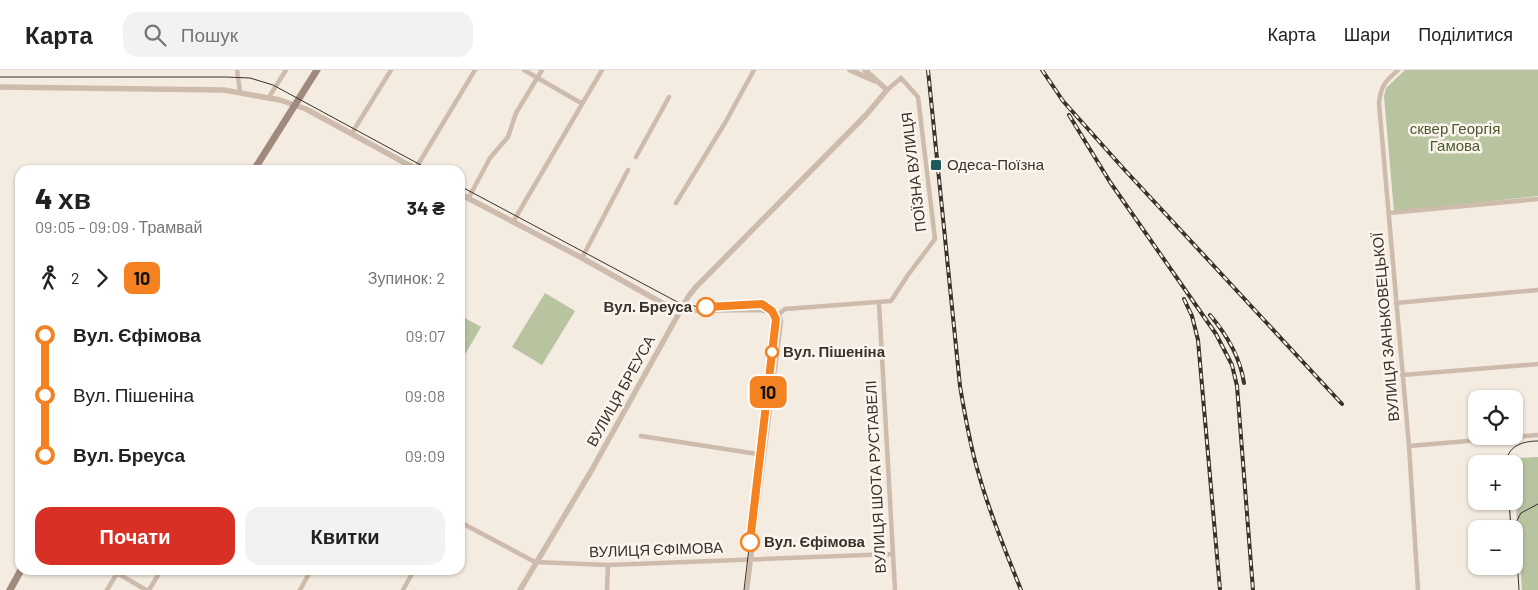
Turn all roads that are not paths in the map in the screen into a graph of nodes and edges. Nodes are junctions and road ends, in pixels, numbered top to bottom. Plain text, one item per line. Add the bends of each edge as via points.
1 (237, 70) edge
2 (286, 70) edge
3 (317, 70) edge
4 (391, 70) edge
5 (475, 70) edge
6 (524, 70) edge
7 (542, 70) edge
8 (602, 70) edge
9 (754, 70) edge
10 (850, 70) edge
11 (865, 70) edge
12 (1398, 70) edge
13 (537, 78) junction
14 (880, 83) junction
15 (0, 87) edge
16 (887, 90) junction
17 (240, 92) junction
18 (269, 97) junction
19 (669, 97) dead end
20 (581, 103) junction
21 (294, 104) junction
22 (352, 133) junction
23 (636, 157) dead end
24 (257, 165) edge
25 (410, 165) edge
26 (419, 165) edge
27 (628, 170) dead end
28 (465, 196) edge
29 (468, 198) junction
30 (1538, 199) edge
31 (676, 203) dead end
32 (1389, 213) junction
33 (512, 222) junction
34 (582, 258) junction
35 (1538, 290) edge
36 (880, 303) junction
37 (1396, 303) junction
38 (680, 311) junction
39 (779, 314) junction
40 (1538, 364) edge
41 (1402, 374) junction
42 (1538, 435) edge
43 (641, 436) dead end
44 (1409, 446) junction
45 (764, 454) junction
46 (465, 525) edge
47 (892, 554) junction
48 (751, 559) junction
49 (535, 562) junction
50 (608, 565) junction
51 (18, 575) edge
52 (114, 575) edge
53 (123, 575) edge
54 (158, 575) edge
55 (308, 575) edge
56 (411, 575) edge
57 (10, 590) edge
58 (107, 590) edge
59 (148, 590) edge
60 (300, 590) edge
61 (403, 590) edge
62 (520, 590) edge
63 (607, 590) edge
64 (747, 590) edge
65 (895, 590) edge
66 (1418, 590) edge

1 - 17 street
2 - 18 street
3 - 21 main road
4 - 22 street
5 - 26 street
6 - 13 street
7 - 13 street
8 - 20 street
9 - 31 street
10 - 14 street
11 - 14 street
12 - 32 street, ВУЛИЦЯ ЗАНЬКОВЕЦЬКОЇ via 1384,82 1379,103
13 - 20 street
13 - 29 street via 516,113 508,137 490,158
14 - 16 street
15 - 17 street
16 - 36 street, ПОЇЗНА ВУЛИЦЯ via 901,78 918,97 934,239 891,301
16 - 38 street, ВУЛИЦЯ БРЕУСА via 695,288
17 - 18 street
18 - 21 street
19 - 23 street
20 - 33 street
21 - 22 street
21 - 24 main road
22 - 25 street
27 - 34 street
28 - 29 street
29 - 33 street
30 - 32 street
32 - 37 street, ВУЛИЦЯ ЗАНЬКОВЕЦЬКОЇ
33 - 34 street
34 - 38 street
35 - 37 street
36 - 39 street via 785,309
36 - 47 street, ВУЛИЦЯ ШОТА РУСТАВЕЛІ
37 - 41 street, ВУЛИЦЯ ЗАНЬКОВЕЦЬКОЇ
38 - 39 street via 759,310
38 - 49 street, ВУЛИЦЯ БРЕУСА via 590,473
39 - 45 street via 781,321
40 - 41 street
41 - 44 street, ВУЛИЦЯ ЗАНЬКОВЕЦЬКОЇ
42 - 44 street
43 - 45 street
44 - 66 street, ВУЛИЦЯ ЗАНЬКОВЕЦЬКОЇ
45 - 48 street
46 - 49 street, ВУЛИЦЯ ЄФІМОВА
47 - 48 street, ВУЛИЦЯ ЄФІМОВА
47 - 65 street, ВУЛИЦЯ ШОТА РУСТАВЕЛІ
48 - 50 street, ВУЛИЦЯ ЄФІМОВА
48 - 64 street
49 - 50 street, ВУЛИЦЯ ЄФІМОВА
49 - 62 street, ВУЛИЦЯ БРЕУСА
50 - 63 street
51 - 57 main road
52 - 58 street
53 - 59 street
54 - 59 street
55 - 60 street
56 - 61 street

